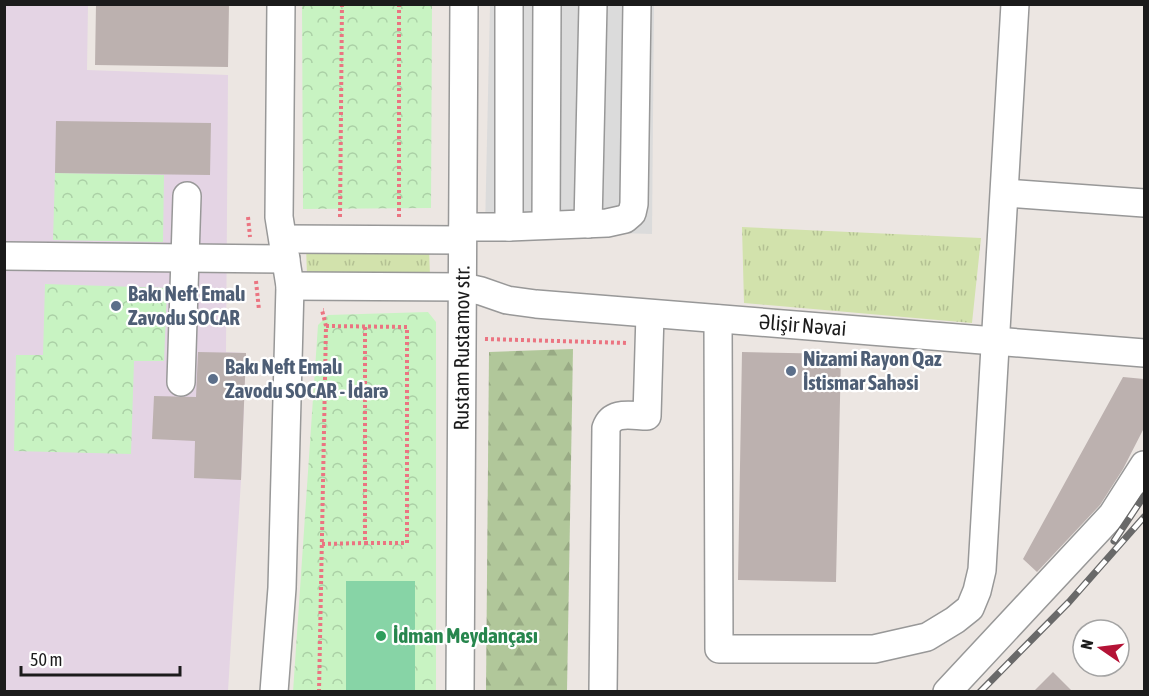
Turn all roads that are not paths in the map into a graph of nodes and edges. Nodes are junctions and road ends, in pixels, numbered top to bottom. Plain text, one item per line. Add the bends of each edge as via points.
1 (280, 4) edge
2 (464, 4) edge
3 (508, 4) edge
4 (547, 4) edge
5 (593, 4) edge
6 (637, 4) edge
7 (1015, 4) edge
8 (1005, 193) junction
9 (187, 196) dead end
10 (1144, 203) edge
11 (546, 224) junction
12 (588, 224) junction
13 (508, 227) junction
14 (462, 233) junction
15 (285, 249) junction
16 (4, 256) edge
17 (184, 258) junction
18 (290, 286) junction
19 (463, 287) junction
20 (650, 314) junction
21 (718, 319) junction
22 (996, 342) junction
23 (1144, 353) edge
24 (182, 382) dead end
25 (1144, 465) edge
26 (274, 692) edge
27 (460, 692) edge
28 (603, 692) edge
29 (946, 692) edge

1 - 15 street via 279,217
2 - 14 street, Rustam Rustamov str.
3 - 13 street
4 - 11 street
5 - 12 street
6 - 12 street via 632,213 626,219
7 - 8 street
8 - 10 street
8 - 22 street
9 - 17 street
11 - 12 street
11 - 13 street
13 - 14 street
14 - 15 street
14 - 19 street, Rustam Rustamov str.
15 - 17 street
15 - 18 street
16 - 17 street
17 - 24 street
18 - 19 street, Əlişir Nəvai
18 - 26 street via 282,588
19 - 20 street, Əlişir Nəvai via 526,303
19 - 27 street, Rustam Rustamov str.
20 - 21 street, Əlişir Nəvai
20 - 28 street via 647,416 616,415 606,428
21 - 22 street, Əlişir Nəvai
21 - 22 street via 719,649 874,649 927,638 970,608 982,570
22 - 23 street, Əlişir Nəvai
25 - 29 street via 1112,514

